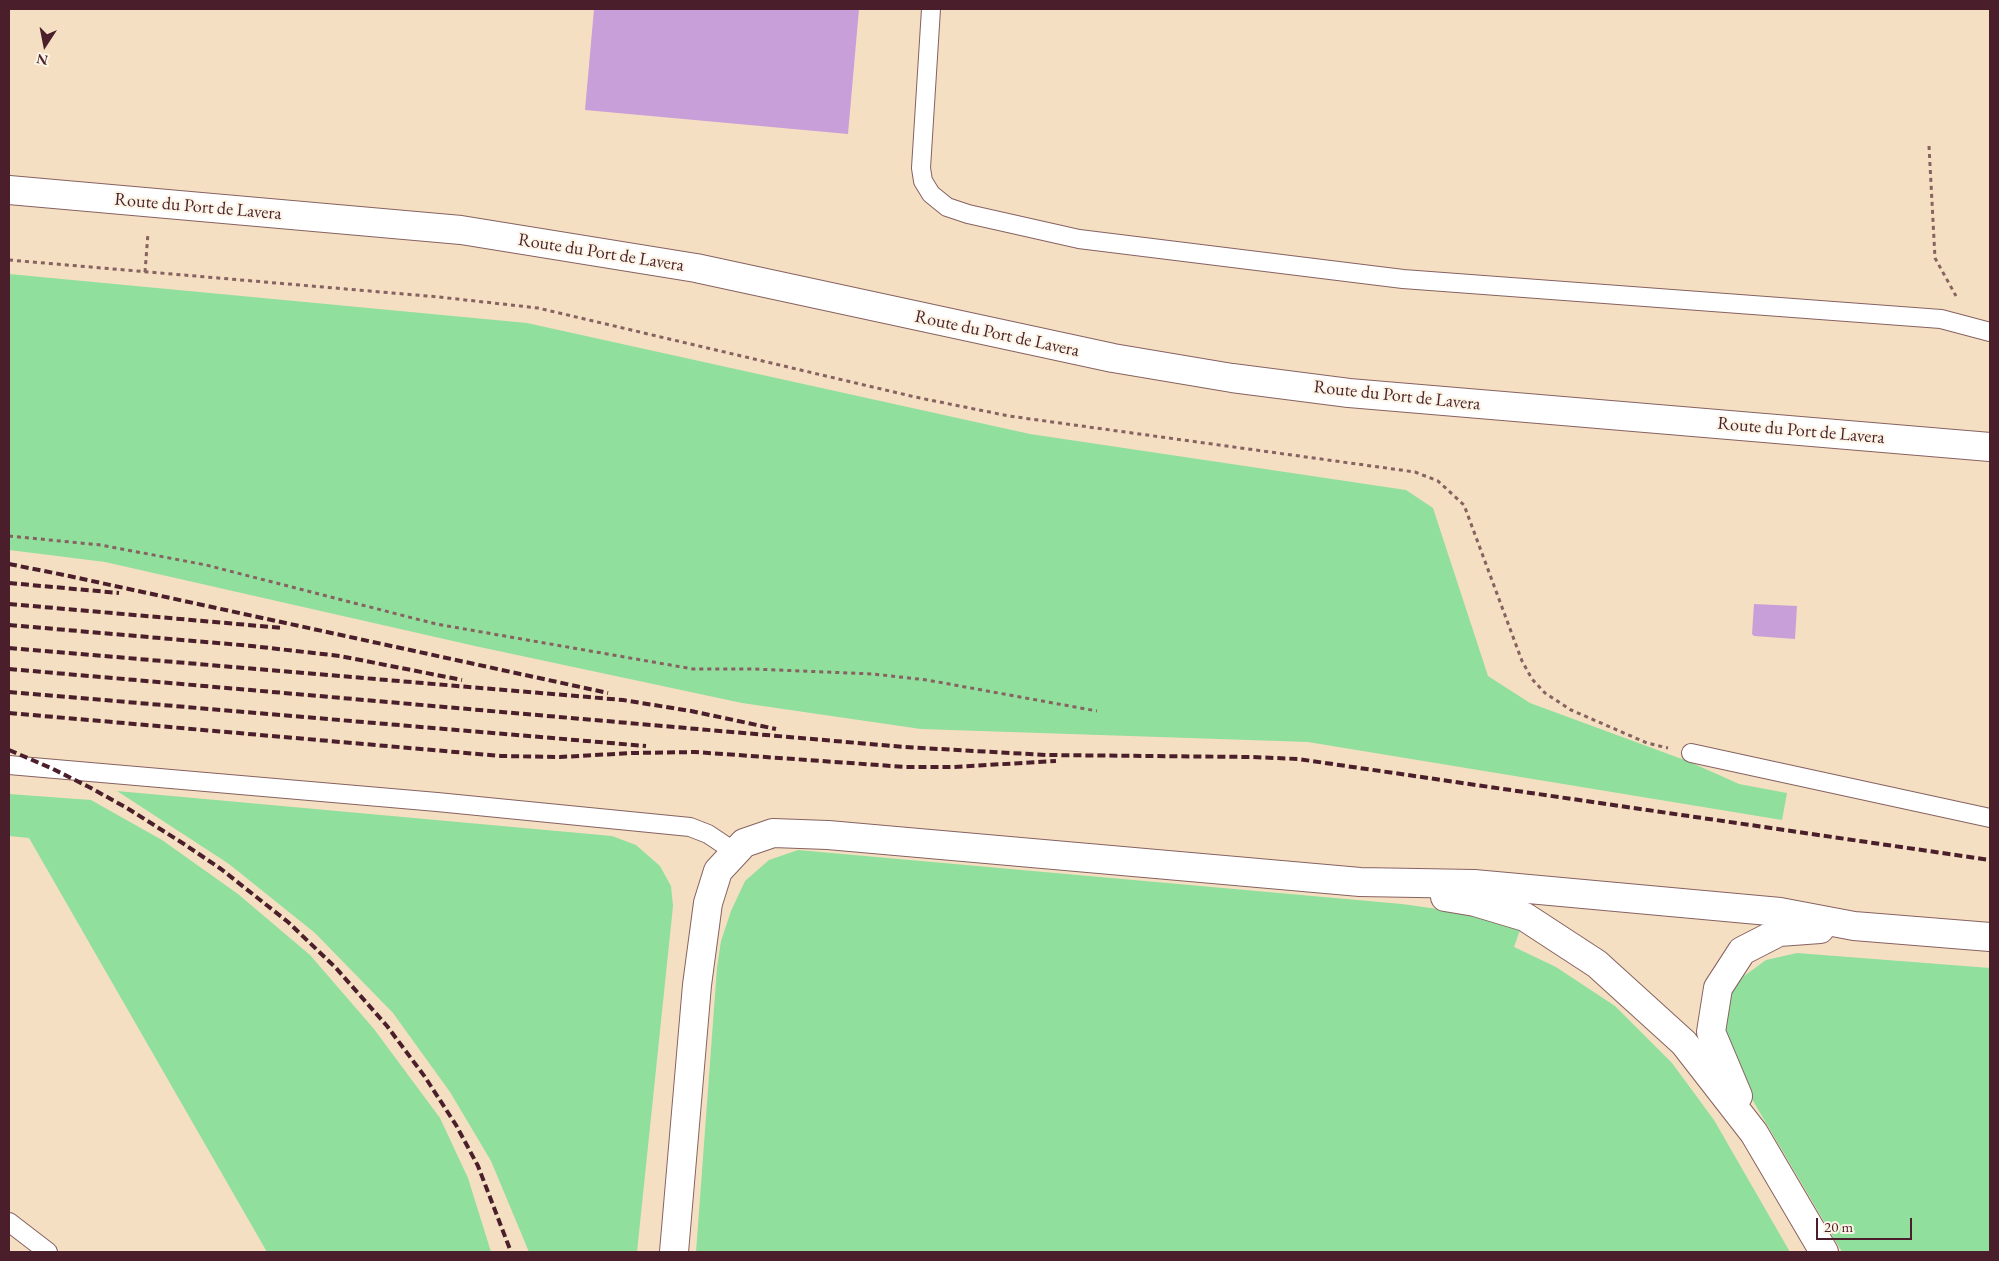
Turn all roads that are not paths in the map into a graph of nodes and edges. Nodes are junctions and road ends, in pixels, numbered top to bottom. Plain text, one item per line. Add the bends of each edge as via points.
1 (931, 9) edge
2 (9, 190) edge
3 (1990, 332) edge
4 (1990, 447) edge
5 (1691, 753) road end
6 (9, 765) edge
7 (1990, 818) edge
8 (734, 852) junction
9 (1360, 882) junction
10 (1854, 926) junction
11 (1990, 936) edge
12 (1754, 1133) junction
13 (9, 1222) edge
14 (48, 1252) edge
15 (674, 1252) edge
16 (1824, 1252) edge

1 - 3 lane via 921,168 923,181 931,194 947,207 968,214 1079,239 1403,279 1941,319
2 - 4 street, Route du Port de Lavera via 470,231 696,268 1113,358 1232,378 1358,394
5 - 7 lane
6 - 8 lane via 690,827 708,834
8 - 9 street via 744,843 773,833 828,835
8 - 15 street via 718,871 708,903 697,985
9 - 10 street via 1474,884 1780,912
9 - 12 street via 1475,902 1524,917 1597,964 1684,1042
10 - 11 street
10 - 12 street via 1779,932 1742,951 1718,988 1711,1032
12 - 16 street
13 - 14 lane

